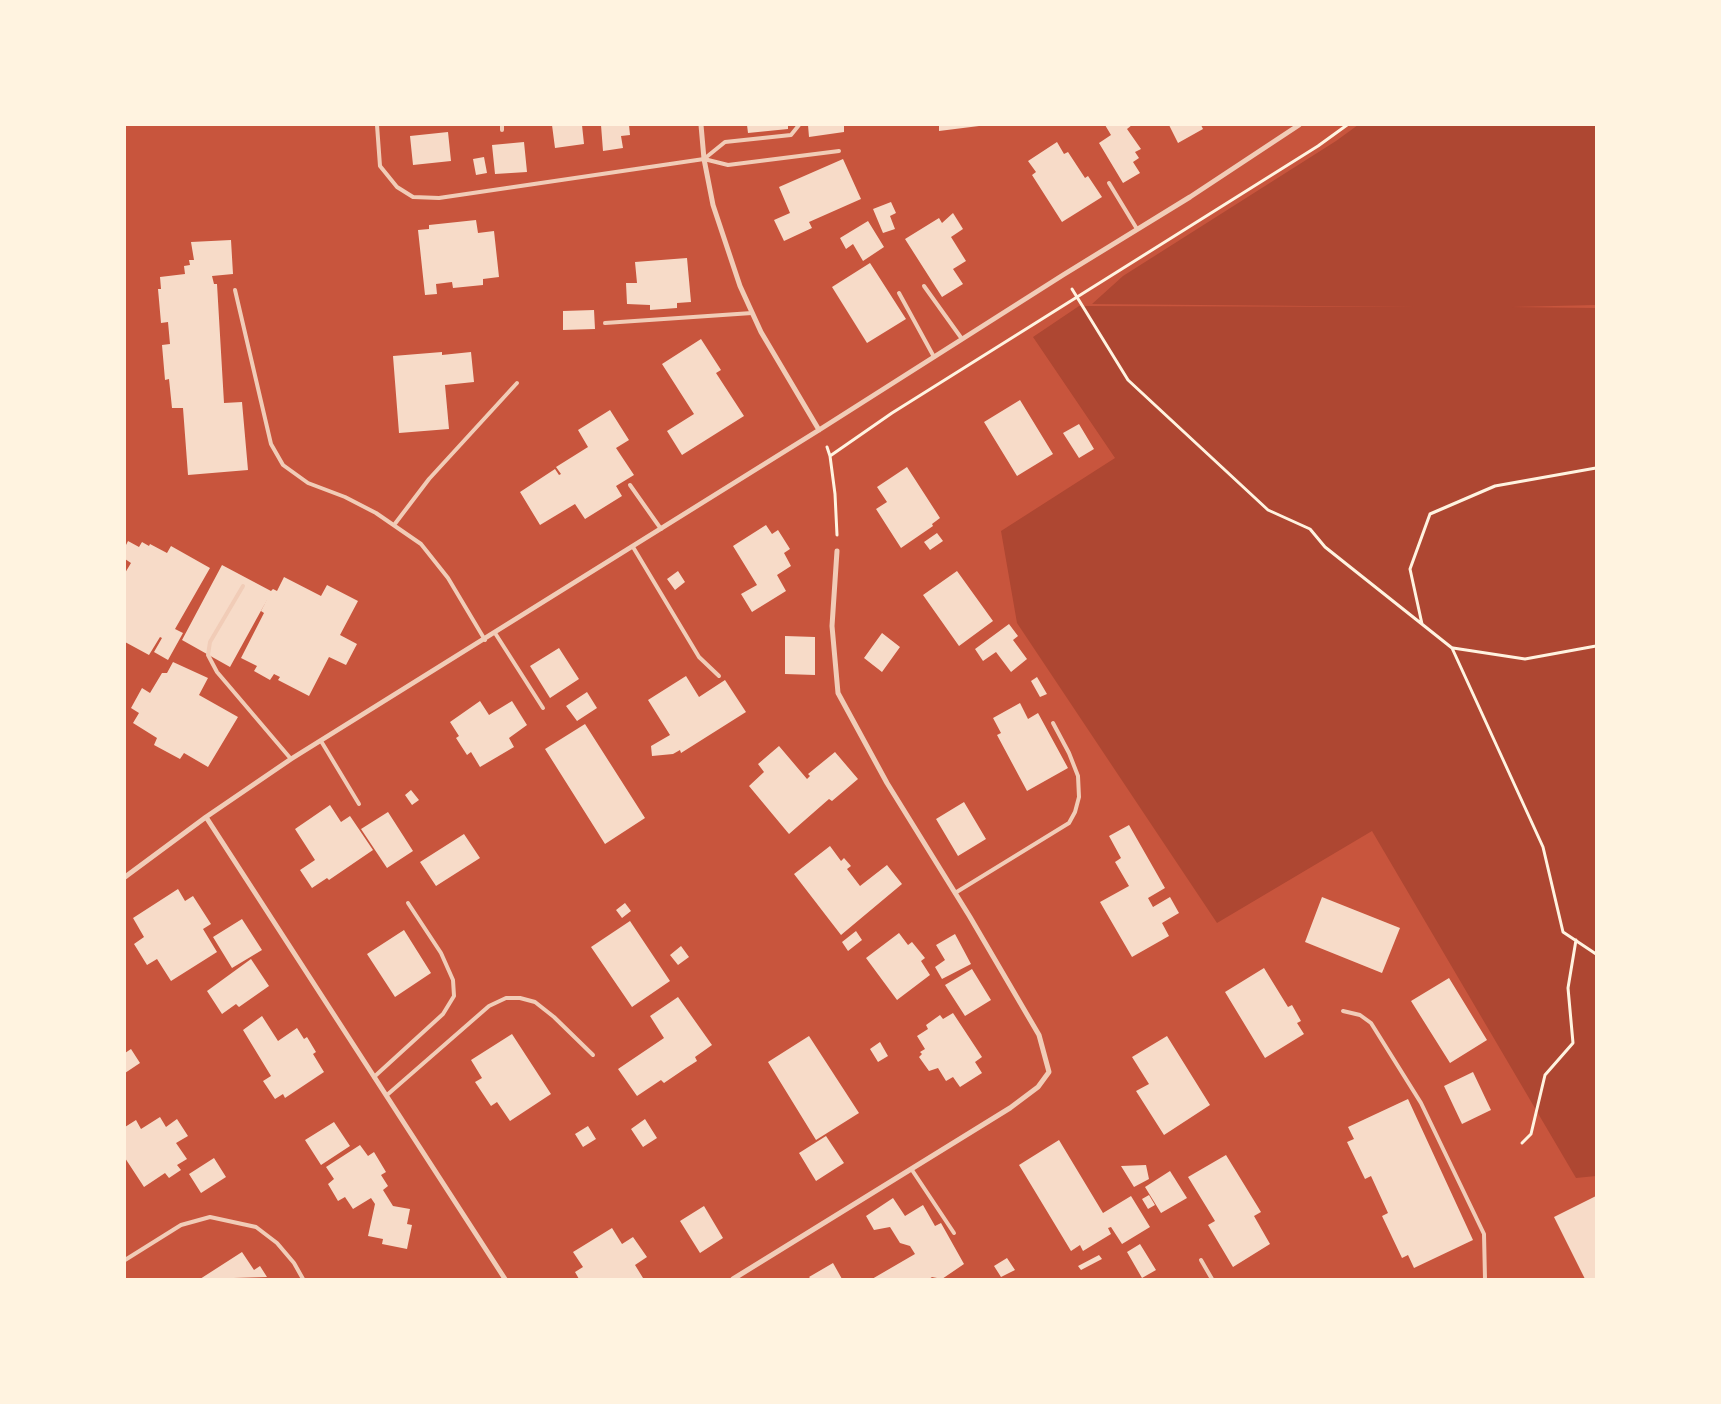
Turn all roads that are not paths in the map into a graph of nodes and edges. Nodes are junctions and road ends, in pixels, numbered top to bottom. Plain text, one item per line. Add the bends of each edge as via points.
1 (377, 125) edge
2 (701, 125) edge
3 (799, 125) edge
4 (1298, 125) edge
5 (839, 151) dead end
6 (704, 159) junction
7 (1109, 183) dead end
8 (1137, 229) junction
9 (924, 286) dead end
10 (235, 290) dead end
11 (899, 293) dead end
12 (752, 313) junction
13 (605, 323) dead end
14 (962, 339) junction
15 (934, 357) junction
16 (517, 383) dead end
17 (820, 430) junction
18 (630, 485) dead end
19 (394, 525) junction
20 (661, 529) junction
21 (633, 546) junction
22 (837, 551) road end
23 (242, 586) dead end
24 (495, 633) junction
25 (485, 640) junction
26 (719, 676) dead end
27 (543, 708) dead end
28 (1053, 722) dead end
29 (321, 741) junction
30 (290, 759) junction
31 (359, 804) dead end
32 (206, 817) junction
33 (125, 877) edge
34 (955, 893) junction
35 (408, 903) dead end
36 (1343, 1011) dead end
37 (593, 1055) dead end
38 (374, 1076) junction
39 (386, 1096) junction
40 (912, 1170) junction
41 (954, 1233) dead end
42 (125, 1260) edge
43 (1201, 1260) dead end
44 (303, 1279) edge
45 (505, 1279) edge
46 (733, 1279) edge
47 (1212, 1279) edge
48 (1485, 1279) edge

1 - 6 lane via 380,166 397,187 413,197 440,198
2 - 6 street
3 - 6 lane via 791,135 725,142
4 - 8 street
5 - 6 lane via 728,165
6 - 12 street via 725,245
7 - 8 lane
8 - 14 street
9 - 14 lane
10 - 19 lane via 271,444 283,465 308,483 345,496
11 - 15 lane
12 - 13 lane
12 - 17 street
14 - 15 street
15 - 17 street
16 - 19 lane via 429,479
17 - 20 street
18 - 20 lane
19 - 25 lane via 421,544 433,558
20 - 21 street
21 - 24 street
21 - 26 lane via 699,657
22 - 34 street via 832,626 838,693 887,783
23 - 30 lane via 210,642 208,655 217,672
24 - 25 street
24 - 27 lane
25 - 29 street
28 - 34 lane via 1078,776 1079,797 1069,823
29 - 30 street
29 - 31 lane
30 - 32 street
32 - 33 street
32 - 38 street
34 - 40 street via 1039,1035 1049,1072 1038,1087 1010,1108
35 - 38 lane via 441,953 453,980 454,996 443,1014
36 - 48 lane via 1360,1015 1372,1024 1421,1103 1484,1234
37 - 39 lane via 535,1002 506,998 489,1006
38 - 39 street
39 - 45 street
40 - 41 lane
40 - 46 street
42 - 44 lane via 181,1225 210,1217 256,1227 277,1243
43 - 47 lane

